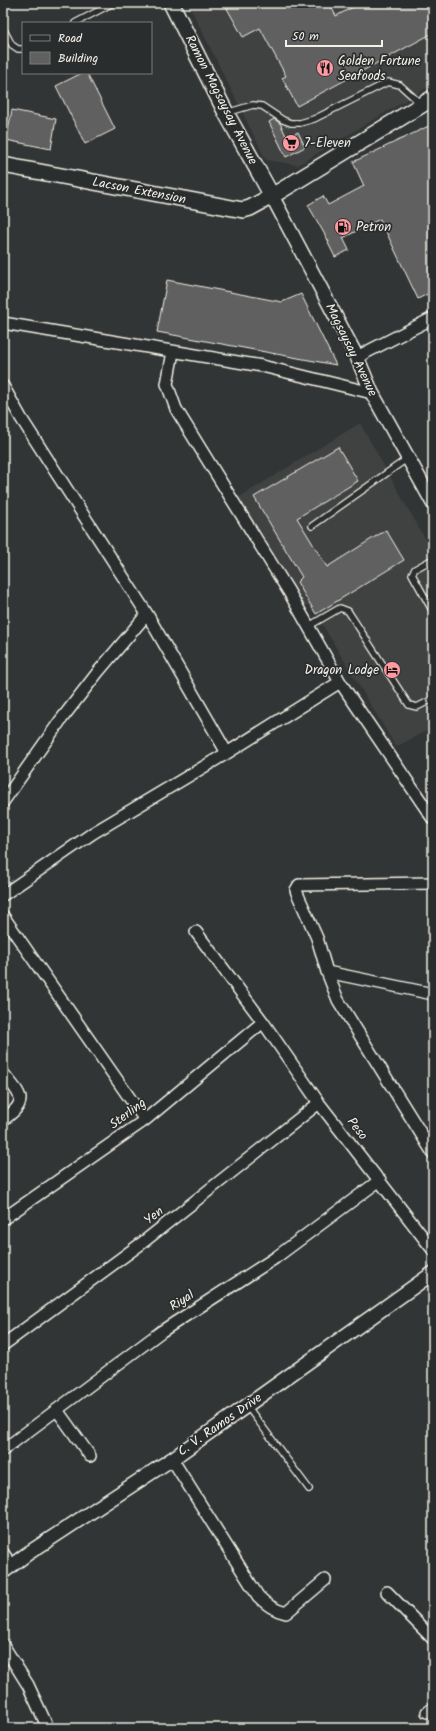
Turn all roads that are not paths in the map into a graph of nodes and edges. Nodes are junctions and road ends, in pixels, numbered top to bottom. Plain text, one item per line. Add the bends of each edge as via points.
1 (113, 3) edge
2 (171, 3) edge
3 (78, 22) edge
4 (3, 28) edge
5 (22, 49) edge
6 (427, 102) edge
7 (226, 113) junction
8 (3, 165) edge
9 (272, 196) junction
10 (433, 318) edge
11 (3, 323) edge
12 (173, 352) junction
13 (357, 357) junction
14 (3, 386) edge
15 (372, 393) junction
16 (409, 457) junction
17 (433, 502) edge
18 (312, 526) dead end
19 (433, 560) edge
20 (433, 612) edge
21 (147, 614) junction
22 (309, 626) junction
23 (340, 682) junction
24 (433, 699) edge
25 (227, 753) junction
26 (3, 802) edge
27 (433, 819) edge
28 (433, 883) edge
29 (3, 895) edge
30 (3, 916) edge
31 (196, 932) dead end
32 (327, 972) junction
33 (433, 994) edge
34 (263, 1022) junction
35 (3, 1073) edge
36 (319, 1103) junction
37 (3, 1120) edge
38 (145, 1120) junction
39 (433, 1153) edge
40 (380, 1180) junction
41 (3, 1219) edge
42 (433, 1250) edge
43 (433, 1273) edge
44 (3, 1345) edge
45 (246, 1406) junction
46 (57, 1410) junction
47 (3, 1450) edge
48 (90, 1456) dead end
49 (172, 1459) junction
50 (309, 1489) dead end
51 (3, 1553) edge
52 (7, 1568) edge
53 (325, 1580) dead end
54 (387, 1592) dead end
55 (433, 1639) edge
56 (3, 1646) edge
57 (48, 1728) edge

1 - 3 lane
2 - 7 main road, Ramon Magsaysay Avenue
4 - 5 lane via 12,45
6 - 7 lane via 400,85 388,82 300,123 283,120 262,106 253,105
6 - 9 main road, Lacson Extension
7 - 9 main road, Ramon Magsaysay Avenue
8 - 9 main road, Lacson Extension via 236,209 250,208
9 - 13 street, Magsaysay Avenue
10 - 13 street
11 - 12 street
12 - 15 street via 262,366
12 - 22 street via 167,384 176,409
13 - 15 street, Magsaysay Avenue
14 - 21 street
15 - 16 street, Magsaysay Avenue
16 - 17 street, Magsaysay Avenue
16 - 18 lane
19 - 20 lane via 415,568 412,574
21 - 25 street
21 - 26 street via 60,721
22 - 23 street
22 - 24 lane via 340,608 348,611 408,705 417,707
23 - 25 street
23 - 27 street
25 - 29 street via 93,833
28 - 32 street via 299,885 296,890 317,938
30 - 38 street
31 - 34 street, Peso
32 - 33 street
32 - 39 street via 338,1000
34 - 36 street, Peso
34 - 38 street, Sterling
35 - 37 street via 19,1093 21,1100 14,1112
36 - 40 street, Peso
36 - 44 street, Yen via 142,1242
38 - 41 street, Sterling
40 - 42 street, Peso
40 - 46 street, Riyal via 275,1258 162,1331
43 - 45 street, C. V. Ramos Drive
45 - 49 street, C. V. Ramos Drive
45 - 50 lane
46 - 47 street, Riyal
46 - 48 street
49 - 52 street, C. V. Ramos Drive
49 - 53 street via 258,1596 267,1606 286,1613
51 - 52 street
54 - 55 street
56 - 57 street via 28,1685

